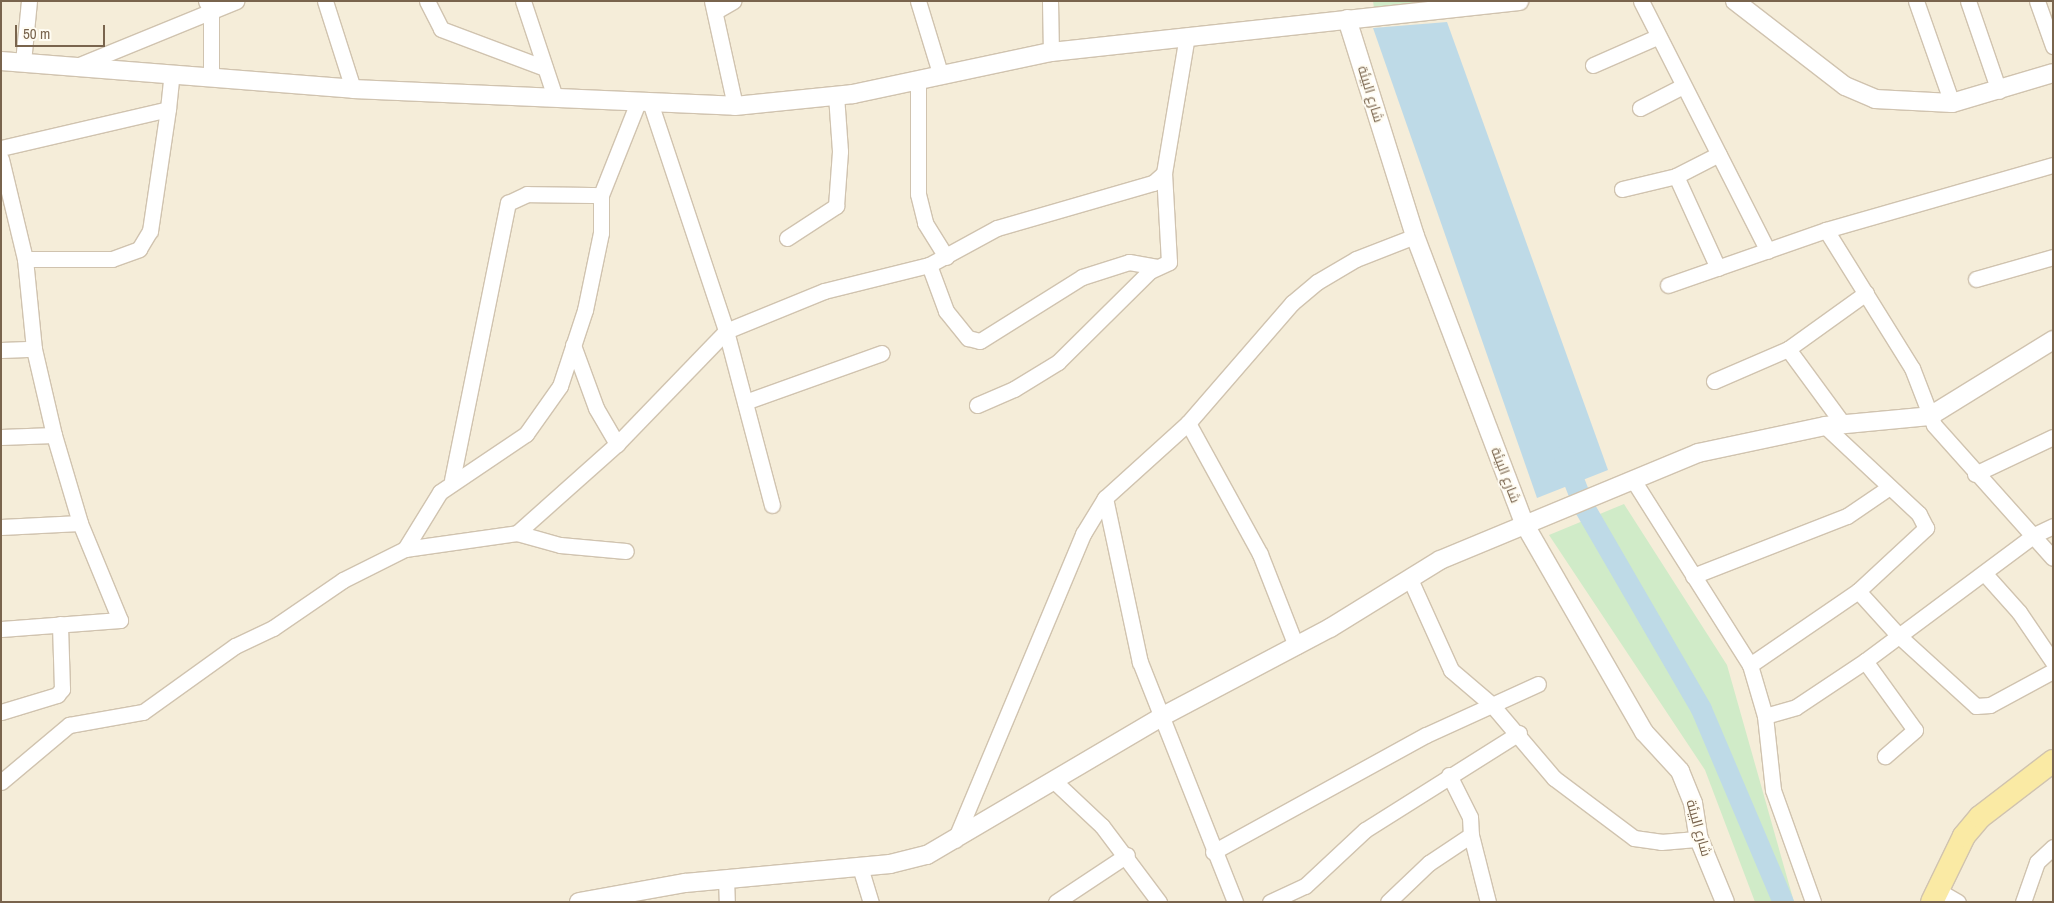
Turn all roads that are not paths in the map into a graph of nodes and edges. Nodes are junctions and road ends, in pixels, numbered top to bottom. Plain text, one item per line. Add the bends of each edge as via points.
1 (29, 1) edge
2 (236, 1) edge
3 (326, 1) edge
4 (427, 1) edge
5 (523, 1) edge
6 (733, 1) edge
7 (918, 1) edge
8 (1050, 1) edge
9 (1519, 1) edge
10 (1640, 1) edge
11 (1735, 1) edge
12 (1916, 1) edge
13 (1968, 1) edge
14 (2037, 1) edge
15 (1453, 5) edge
16 (208, 6) edge
17 (714, 6) edge
18 (1347, 19) junction
19 (1188, 36) junction
20 (1657, 37) junction
21 (2053, 46) edge
22 (1051, 52) junction
23 (1, 61) edge
24 (23, 62) junction
25 (1593, 65) dead end
26 (77, 66) junction
27 (545, 68) junction
28 (172, 73) junction
29 (2053, 73) edge
30 (211, 76) junction
31 (941, 76) junction
32 (918, 82) junction
33 (1681, 87) junction
34 (352, 89) junction
35 (1999, 91) junction
36 (836, 95) junction
37 (555, 97) junction
38 (644, 102) junction
39 (1952, 104) junction
40 (735, 106) junction
41 (1640, 108) dead end
42 (168, 109) junction
43 (1, 148) edge
44 (1719, 154) junction
45 (1, 159) edge
46 (2053, 165) edge
47 (1164, 173) junction
48 (1676, 176) junction
49 (1622, 189) dead end
50 (601, 195) junction
51 (1826, 230) junction
52 (1415, 236) junction
53 (787, 238) dead end
54 (1768, 251) junction
55 (946, 257) junction
56 (2053, 257) edge
57 (25, 259) junction
58 (929, 265) junction
59 (1156, 267) junction
60 (1718, 268) junction
61 (1976, 279) dead end
62 (1668, 286) dead end
63 (1866, 293) junction
64 (726, 331) junction
65 (2053, 340) edge
66 (574, 345) junction
67 (34, 349) junction
68 (1788, 349) junction
69 (1, 350) edge
70 (882, 353) dead end
71 (1714, 381) dead end
72 (745, 402) junction
73 (977, 404) dead end
74 (1930, 416) junction
75 (1188, 423) junction
76 (1843, 424) junction
77 (1825, 426) junction
78 (54, 435) junction
79 (1, 437) edge
80 (2053, 437) edge
81 (618, 444) junction
82 (1975, 474) junction
83 (452, 480) junction
84 (1635, 483) junction
85 (1888, 488) junction
86 (1105, 498) junction
87 (772, 505) dead end
88 (80, 523) junction
89 (1525, 525) junction
90 (2053, 526) edge
91 (1, 527) edge
92 (517, 533) junction
93 (2034, 535) junction
94 (405, 549) junction
95 (626, 551) dead end
96 (2053, 558) edge
97 (1985, 574) junction
98 (1693, 576) junction
99 (1410, 579) junction
100 (1858, 591) junction
101 (60, 624) junction
102 (1, 629) edge
103 (1899, 636) junction
104 (1296, 646) junction
105 (1865, 661) junction
106 (2053, 662) edge
107 (1750, 666) junction
108 (2053, 671) edge
109 (1538, 684) dead end
110 (1492, 705) junction
111 (1, 712) edge
112 (1163, 716) junction
113 (1765, 716) junction
114 (1518, 733) junction
115 (1885, 756) dead end
116 (2053, 761) edge
117 (1449, 775) junction
118 (1053, 780) junction
119 (1, 782) edge
120 (1471, 835) junction
121 (1699, 839) junction
122 (955, 840) junction
123 (2053, 847) edge
124 (1213, 852) junction
125 (1127, 855) junction
126 (860, 867) junction
127 (726, 878) junction
128 (1934, 896) edge
129 (586, 901) edge
130 (727, 902) edge
131 (871, 902) edge
132 (1056, 902) edge
133 (1159, 902) edge
134 (1235, 902) edge
135 (1270, 902) edge
136 (1388, 902) edge
137 (1488, 902) edge
138 (1725, 902) edge
139 (1812, 902) edge
140 (1958, 902) edge
141 (2023, 902) edge

1 - 24 street
2 - 16 street
3 - 34 street
4 - 27 street via 441,29
5 - 27 street
6 - 17 street
7 - 31 street
8 - 22 street
9 - 15 street
10 - 20 street
11 - 39 street via 1858,93 1899,104
12 - 39 street
13 - 35 street
14 - 21 street
15 - 18 street
16 - 26 street
16 - 30 street
17 - 40 street
18 - 19 street
18 - 52 street, شارع البيئة
19 - 22 street
19 - 47 street
20 - 25 street
20 - 33 street
22 - 31 street
23 - 24 street
24 - 26 street
26 - 28 street
27 - 37 street
28 - 30 street
28 - 42 street
29 - 35 street
30 - 34 street
31 - 32 street
32 - 36 street
32 - 55 street via 918,194 925,223
33 - 41 street
33 - 44 street
34 - 37 street
35 - 39 street
36 - 40 street
36 - 53 street via 840,151 836,206
37 - 38 street
38 - 40 street
38 - 50 street
38 - 64 street
42 - 43 street
42 - 57 street via 150,231 139,249 112,259
44 - 48 street
44 - 54 street
45 - 57 street
46 - 51 street
47 - 55 street via 1140,190 996,228
47 - 59 street via 1171,256
48 - 49 street
48 - 60 street
50 - 66 street via 602,233
50 - 83 street via 534,193 508,203
51 - 54 street
51 - 63 street
52 - 75 street via 1356,259 1317,282 1292,303
52 - 89 street, شارع البيئة
54 - 60 street
55 - 58 street
56 - 61 street
57 - 67 street
58 - 59 street via 946,311 968,338 980,341 1082,277 1122,263
58 - 64 street via 824,291
59 - 73 street via 1058,362 1014,389
60 - 62 street
63 - 68 street
63 - 74 street via 1924,390
64 - 72 street
64 - 81 street
65 - 74 street
66 - 81 street via 596,408
66 - 83 street via 560,386 526,434 499,455
67 - 69 street
67 - 78 street
68 - 71 street
68 - 76 street
70 - 72 street
72 - 87 street
74 - 76 street
74 - 82 street
75 - 86 street
75 - 104 street via 1264,563
76 - 77 street
77 - 84 street via 1698,453
77 - 85 street
78 - 79 street
78 - 88 street
80 - 82 street
81 - 92 street
82 - 93 street
83 - 94 street
84 - 89 street
84 - 98 street
85 - 98 street via 1847,516
85 - 100 street via 1919,514 1926,528
86 - 112 street via 1133,637
86 - 122 street via 1060,587
88 - 91 street
88 - 101 street via 120,620
89 - 99 street via 1440,560
89 - 121 street, شارع البيئة via 1644,732 1680,771 1693,803
90 - 93 street
92 - 94 street
92 - 95 street via 560,545
93 - 96 street
93 - 97 street
94 - 119 street via 343,580 273,628 235,646 143,712 70,725
97 - 103 street
97 - 106 street via 2019,612
98 - 107 street
99 - 104 street
99 - 110 street via 1451,670
100 - 103 street
100 - 107 street
101 - 102 street
101 - 111 street via 62,689 56,695
103 - 105 street
103 - 108 street via 1976,706 1990,705
104 - 112 street
105 - 113 street via 1796,707
105 - 115 street via 1915,730
107 - 113 street
109 - 110 street
110 - 114 street
110 - 124 street via 1426,736
112 - 118 street
112 - 124 street
113 - 139 street via 1773,790
114 - 117 street
114 - 121 street via 1554,778 1634,838 1661,842
116 - 128 main road via 1980,817 1964,836
117 - 120 street via 1467,807
117 - 135 street via 1365,830 1305,886
118 - 122 street
118 - 125 street
120 - 136 street via 1429,863
120 - 137 street
121 - 138 street, شارع البيئة
122 - 126 street via 907,862
123 - 141 street via 2037,862
124 - 134 street
125 - 132 street
125 - 133 street
126 - 127 street
126 - 131 street
127 - 129 street
127 - 130 street
128 - 140 street

